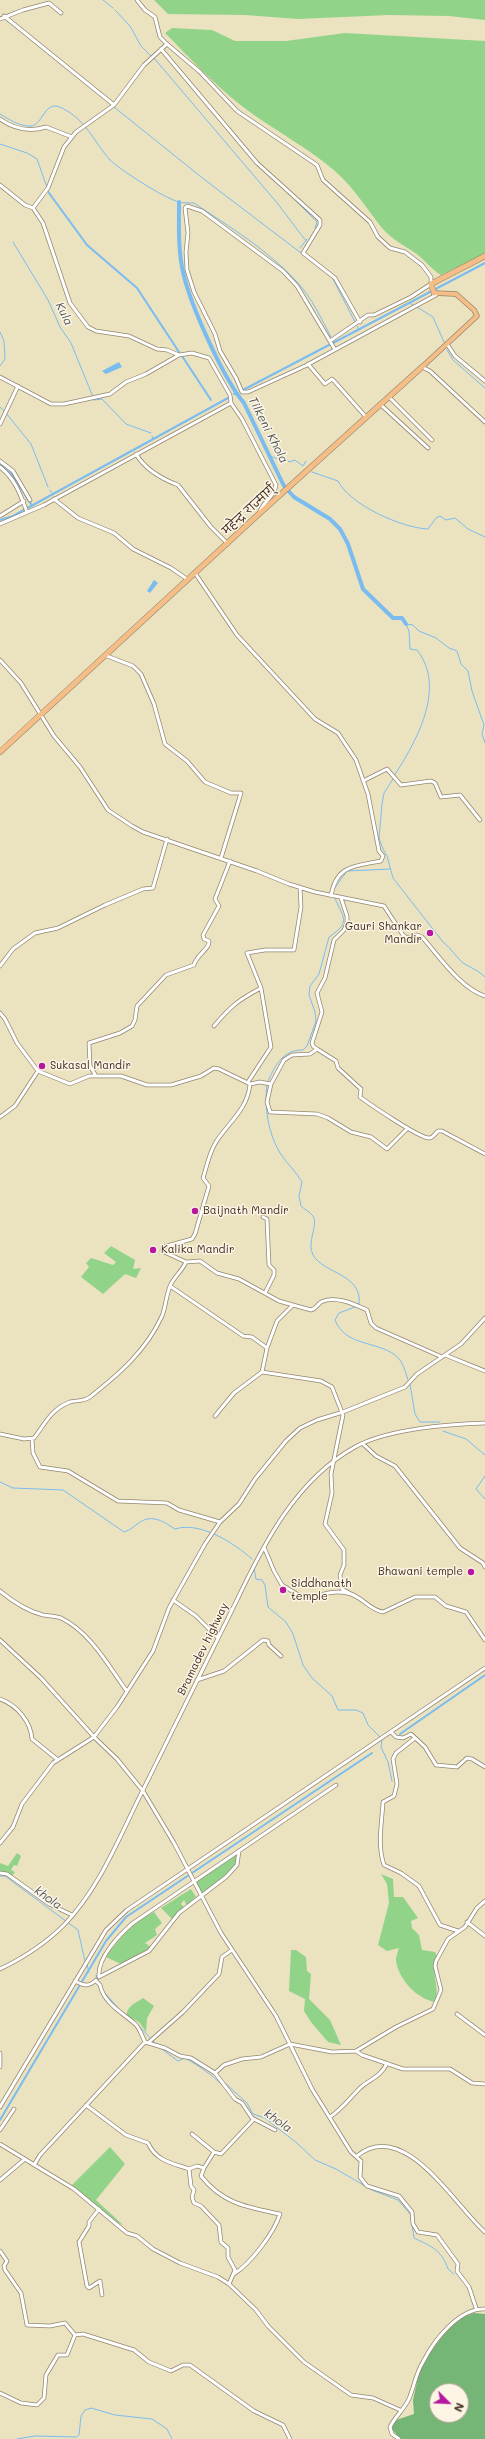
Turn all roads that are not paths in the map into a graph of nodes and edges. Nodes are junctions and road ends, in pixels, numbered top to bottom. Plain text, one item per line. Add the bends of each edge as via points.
1 (137, 0) edge
2 (62, 13) dead end
3 (2, 17) edge
4 (167, 44) junction
5 (161, 50) junction
6 (114, 105) junction
7 (0, 119) edge
8 (72, 137) junction
9 (0, 185) edge
10 (33, 208) junction
11 (485, 256) edge
12 (433, 290) junction
13 (360, 322) junction
14 (330, 340) junction
15 (447, 344) junction
16 (334, 348) junction
17 (179, 355) junction
18 (308, 364) junction
19 (422, 367) junction
20 (0, 377) edge
21 (485, 381) edge
22 (18, 386) junction
23 (389, 397) junction
24 (231, 403) junction
25 (381, 405) junction
26 (366, 417) junction
27 (485, 422) edge
28 (0, 424) edge
29 (432, 440) dead end
30 (428, 448) dead end
31 (136, 454) junction
32 (0, 461) edge
33 (0, 467) edge
34 (54, 499) junction
35 (30, 500) dead end
36 (24, 501) junction
37 (27, 511) junction
38 (260, 512) junction
39 (0, 516) edge
40 (0, 524) edge
41 (228, 544) junction
42 (195, 573) junction
43 (187, 579) junction
44 (107, 656) junction
45 (0, 660) edge
46 (41, 714) junction
47 (0, 752) edge
48 (363, 781) junction
49 (480, 820) dead end
50 (167, 839) junction
51 (221, 858) junction
52 (230, 861) junction
53 (300, 887) junction
54 (330, 896) junction
55 (341, 898) junction
56 (0, 966) edge
57 (260, 988) junction
58 (485, 996) edge
59 (0, 1013) edge
60 (214, 1026) dead end
61 (317, 1049) junction
62 (38, 1071) junction
63 (96, 1076) junction
64 (249, 1083) junction
65 (269, 1083) junction
66 (0, 1117) edge
67 (407, 1129) junction
68 (485, 1154) edge
69 (263, 1217) dead end
70 (186, 1262) junction
71 (170, 1286) junction
72 (265, 1293) junction
73 (293, 1304) junction
74 (485, 1318) edge
75 (267, 1348) junction
76 (443, 1356) junction
77 (485, 1371) edge
78 (262, 1372) junction
79 (343, 1412) junction
80 (215, 1416) dead end
81 (485, 1423) edge
82 (0, 1434) edge
83 (32, 1439) junction
84 (363, 1444) junction
85 (335, 1460) junction
86 (220, 1522) junction
87 (264, 1547) junction
88 (485, 1567) edge
89 (0, 1591) edge
90 (351, 1594) junction
91 (173, 1600) junction
92 (218, 1638) junction
93 (0, 1640) edge
94 (485, 1640) edge
95 (281, 1656) dead end
96 (485, 1668) edge
97 (197, 1680) junction
98 (126, 1690) junction
99 (0, 1699) edge
100 (391, 1732) junction
101 (94, 1737) junction
102 (415, 1738) junction
103 (58, 1760) junction
104 (485, 1767) edge
105 (336, 1785) dead end
106 (143, 1791) junction
107 (0, 1843) edge
108 (239, 1851) junction
109 (189, 1870) junction
110 (0, 1873) edge
111 (194, 1880) junction
112 (201, 1896) junction
113 (485, 1901) edge
114 (71, 1916) junction
115 (467, 1922) junction
116 (458, 1932) junction
117 (485, 1936) edge
118 (232, 1950) junction
119 (0, 1969) edge
120 (77, 1982) junction
121 (457, 2014) dead end
122 (485, 2035) edge
123 (147, 2042) junction
124 (290, 2044) junction
125 (356, 2051) junction
126 (0, 2053) edge
127 (387, 2063) junction
128 (0, 2067) edge
129 (215, 2073) junction
130 (485, 2084) edge
131 (86, 2105) junction
132 (0, 2107) edge
133 (14, 2109) dead end
134 (330, 2117) junction
135 (254, 2119) junction
136 (0, 2130) edge
137 (275, 2130) dead end
138 (192, 2134) dead end
139 (0, 2144) edge
140 (214, 2152) junction
141 (357, 2156) junction
142 (25, 2159) junction
143 (34, 2165) junction
144 (204, 2168) junction
145 (189, 2169) junction
146 (0, 2180) edge
147 (98, 2209) junction
148 (485, 2232) edge
149 (0, 2251) edge
150 (234, 2274) junction
151 (229, 2284) junction
152 (102, 2295) dead end
153 (476, 2308) junction
154 (485, 2309) edge
155 (75, 2335) junction
156 (0, 2393) edge
157 (400, 2410) junction
158 (290, 2439) edge
159 (399, 2439) edge

1 - 4 street via 155,17 160,38
2 - 3 street via 49,4
3 - 6 street
4 - 5 street
4 - 12 street via 200,72 237,111 317,165 323,180 370,222 378,237 390,248 405,252 422,265 431,277
5 - 6 street via 144,65
5 - 13 street via 257,163 320,220 320,225 303,253 335,278
6 - 8 street via 79,128
7 - 8 street via 12,128 36,131 46,127
8 - 10 street via 64,147 47,189
9 - 10 street via 25,205
10 - 17 street via 43,223 70,303 88,328 129,336 157,349
11 - 12 highway via 438,280
12 - 13 street via 411,297 374,315 368,315
12 - 15 main road, महेन्द्र राज्मार्ग् via 453,292 474,310 477,316
12 - 16 street via 372,331 366,331
13 - 14 street
14 - 16 street
14 - 18 street via 297,286 283,271 202,211 195,207 185,208 188,233 187,270 220,351 241,391 248,392
15 - 19 main road, महेन्द्र राज्मार्ग्
15 - 21 street via 455,356
16 - 18 street
17 - 22 street via 146,374 134,377 103,397 54,405
17 - 24 street via 192,353 209,358 230,395
18 - 26 street via 325,384 332,379
19 - 23 highway, महेन्द्र राज्मार्ग्
19 - 27 street via 430,371
20 - 22 street
22 - 28 street
23 - 25 highway, महेन्द्र राज्मार्ग्
23 - 29 street
24 - 31 street
24 - 38 street via 276,485 276,491 263,504
25 - 26 highway, महेन्द्र राज्मार्ग्
25 - 30 street
26 - 38 highway, महेन्द्र राज्मार्ग्
31 - 34 street
31 - 41 street via 144,466 178,486
32 - 35 street via 13,471
33 - 36 street via 12,477
34 - 37 street
34 - 43 street via 78,518 114,533 133,549
36 - 37 street
36 - 39 street
37 - 40 street
38 - 41 highway, महेन्द्र राज्मार्ग्
41 - 42 highway, महेन्द्र राज्मार्ग्
42 - 43 highway, महेन्द्र राज्मार्ग्
42 - 48 street via 237,635 315,719 338,733 356,760
43 - 44 highway, महेन्द्र राज्मार्ग्
44 - 46 highway, महेन्द्र राज्मार्ग्
44 - 51 street via 133,666 141,674 154,704 166,744 187,761 205,782 231,793 241,793
45 - 46 street via 21,683
46 - 47 highway, महेन्द्र राज्मार्ग्
46 - 50 street via 108,810 143,832
48 - 49 street via 387,770 404,786 431,780 441,797 460,795
48 - 54 street via 371,804 379,851 383,856 381,861 347,868 333,883
50 - 51 street
50 - 56 street via 153,888 143,889 105,905 58,928 35,934 13,948
51 - 52 street
52 - 53 street
52 - 63 street via 215,899 219,906 203,935 204,939 210,941 207,947 196,958 194,965 166,975 139,1003 132,1026 120,1033 89,1043 90,1066
53 - 54 street
53 - 57 street via 301,907 294,950 264,950 246,954
54 - 55 street
55 - 58 street via 384,906 403,935 408,938 417,935 422,937 457,978 476,993
55 - 61 street via 347,923 334,940 325,978 317,993 322,1012 312,1046
57 - 60 street via 224,1013
57 - 64 street via 271,1047
59 - 62 street via 17,1043
61 - 65 street via 310,1054 292,1055 284,1060
61 - 67 street via 336,1061 338,1068 361,1089 360,1098
62 - 63 street via 70,1084 89,1076
62 - 66 street via 15,1106
63 - 64 street via 125,1077 147,1085 162,1086 201,1076 214,1068
64 - 65 street
64 - 70 street via 248,1096 238,1115 211,1150 203,1178 208,1184 208,1189 195,1234 192,1239 166,1245 162,1249 164,1254
65 - 67 street via 267,1102 270,1112 317,1114 350,1132 371,1136 387,1149
67 - 68 street via 429,1139 438,1131 442,1131
69 - 72 street via 267,1219 269,1265 274,1270 274,1276
70 - 71 street
70 - 72 street via 200,1261 217,1273 239,1279
71 - 75 street via 233,1330 243,1336 252,1337
71 - 83 street via 162,1315 140,1353 88,1399 69,1402 53,1413
72 - 73 street via 279,1301
73 - 75 street via 278,1321
73 - 76 street via 311,1310 322,1302 341,1300 353,1303 367,1310 371,1323 380,1330
74 - 76 street via 461,1344
75 - 78 street
76 - 77 street
76 - 79 street via 417,1374 405,1387
78 - 79 street via 328,1383 335,1392
78 - 80 street via 234,1393
79 - 85 street
79 - 86 street via 300,1428 256,1479 239,1504
81 - 84 street, Bramadev highway via 428,1426
82 - 83 street
83 - 86 street via 33,1453 40,1467 68,1471 118,1501 167,1503 179,1510
84 - 85 street, Bramadev highway
84 - 88 street via 376,1456 395,1466 460,1548
85 - 87 street, Bramadev highway via 301,1492
85 - 90 street via 331,1474 332,1493 325,1524 344,1550 339,1582 342,1589
86 - 91 street
87 - 90 street via 282,1585 305,1599 324,1592
87 - 92 street, Bramadev highway via 251,1568
89 - 98 street via 22,1606 42,1615 59,1617 74,1626 101,1655
90 - 94 street via 372,1609 384,1612 415,1597 435,1597 446,1606 466,1612
91 - 92 street via 196,1616
91 - 98 street via 153,1651
92 - 97 street, Bramadev highway
93 - 101 street via 42,1678
95 - 97 street via 268,1641 263,1640 224,1671
96 - 100 street
97 - 106 street, Bramadev highway
98 - 101 street via 117,1707
99 - 103 street via 14,1706 31,1727 32,1739
100 - 102 street via 396,1737 403,1738 411,1734
100 - 109 street
101 - 103 street
101 - 106 street via 117,1759
102 - 104 street via 425,1747 436,1765 457,1768 467,1758
102 - 116 street via 396,1753 393,1759 397,1784 394,1796 383,1802 380,1833 382,1858 384,1865 419,1886 440,1925
103 - 107 street via 22,1804 13,1827
105 - 108 street
106 - 109 street
106 - 114 street, Bramadev highway via 111,1856
108 - 111 street
108 - 112 street via 237,1865 221,1882
109 - 111 street
109 - 120 street via 127,1910 106,1930
110 - 114 street via 7,1874 49,1904
111 - 112 street
111 - 112 street via 123,1932 98,1970 99,1978 149,1951 170,1923
112 - 118 street
113 - 115 street
114 - 119 street, Bramadev highway via 33,1950
115 - 116 street
115 - 117 street
116 - 125 street via 448,1938 436,1961 441,1990 433,2009
118 - 123 street via 222,1957 220,1974 183,2012
118 - 124 street via 276,2016
120 - 123 street via 84,1986 97,1980 102,1996 124,2017 135,2023
120 - 132 street
121 - 122 street
123 - 129 street via 191,2058
123 - 131 street
124 - 125 street via 332,2052
124 - 129 street via 261,2057 242,2059 224,2065
124 - 134 street via 312,2089
125 - 127 street
126 - 128 street
127 - 130 street via 403,2069 450,2069 472,2083
127 - 134 street via 383,2072 361,2087 340,2111
129 - 135 street
131 - 143 street via 40,2155
131 - 145 street via 126,2135 148,2143 152,2152 162,2160
133 - 136 street
134 - 141 street via 351,2152
135 - 137 street
135 - 140 street via 221,2154
138 - 140 street
139 - 142 street
140 - 144 street
141 - 148 street via 366,2149 379,2145 393,2147 408,2154 436,2179
141 - 153 street via 361,2161 360,2177 368,2186 399,2196 412,2212 413,2224 418,2232 437,2235 458,2264 457,2271 468,2287
142 - 143 street
142 - 146 street
143 - 147 street via 74,2189
144 - 145 street via 197,2166
144 - 150 street via 201,2176 211,2189 223,2198 280,2214 278,2222 255,2254
145 - 150 street via 194,2202 219,2225 221,2242 228,2248
147 - 151 street via 127,2234 137,2236 153,2249
147 - 152 street via 79,2242 87,2286 89,2288 100,2281
149 - 155 street via 7,2261 5,2270 21,2293 27,2325 50,2326 65,2323
150 - 151 street
151 - 157 street via 256,2310 279,2338 313,2369 351,2395 373,2398
153 - 154 street
153 - 157 street via 462,2315 436,2343 423,2361 408,2400
155 - 156 street via 67,2355 58,2355 46,2375 44,2398 37,2405 21,2403
155 - 158 street via 84,2334 134,2350 149,2362 171,2372 183,2365 190,2365 254,2411 283,2425
157 - 159 street via 390,2427 392,2434

